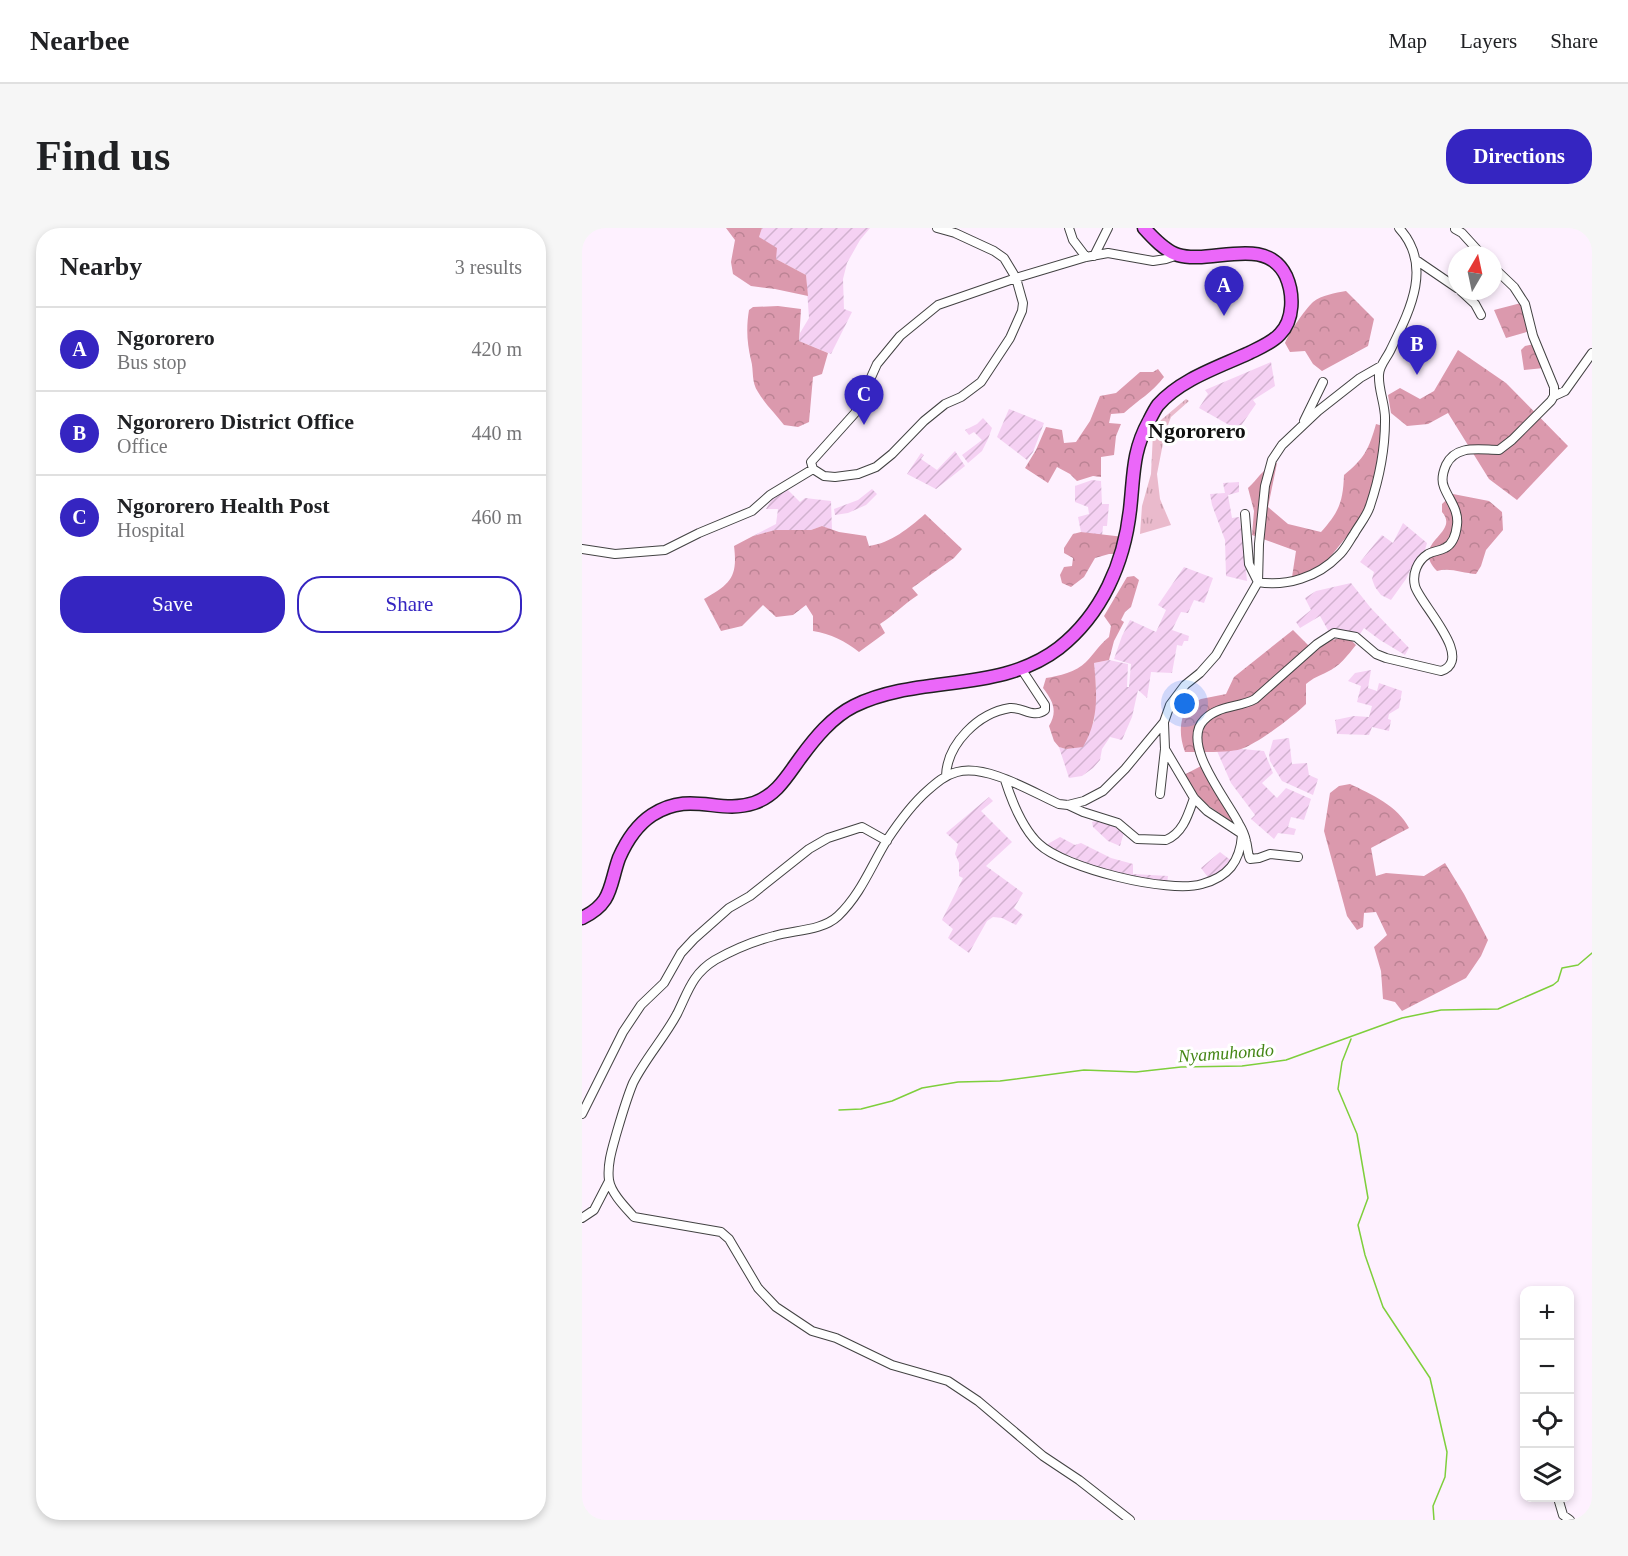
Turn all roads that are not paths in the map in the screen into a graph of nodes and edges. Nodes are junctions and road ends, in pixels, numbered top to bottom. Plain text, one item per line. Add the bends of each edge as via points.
1 (937, 228) edge
2 (1069, 228) edge
3 (1108, 228) edge
4 (1144, 228) edge
5 (1399, 228) edge
6 (1455, 228) edge
7 (1461, 242) dead end
8 (1474, 246) edge
9 (1178, 255) junction
10 (1090, 256) junction
11 (1416, 260) junction
12 (1502, 276) edge
13 (1016, 278) junction
14 (1448, 282) edge
15 (1471, 300) edge
16 (1481, 315) dead end
17 (1592, 353) edge
18 (1381, 366) junction
19 (1323, 382) dead end
20 (1554, 396) junction
21 (1302, 425) junction
22 (813, 469) junction
23 (1245, 514) dead end
24 (582, 549) edge
25 (1258, 582) junction
26 (1022, 670) junction
27 (1164, 722) junction
28 (1165, 749) junction
29 (946, 776) junction
30 (1005, 780) junction
31 (1160, 794) dead end
32 (1194, 798) junction
33 (1068, 805) junction
34 (1242, 834) junction
35 (887, 841) junction
36 (1298, 857) dead end
37 (582, 918) edge
38 (582, 1114) edge
39 (609, 1181) junction
40 (582, 1218) edge
41 (1559, 1502) edge
42 (1130, 1520) edge
43 (1570, 1520) edge

1 - 13 street via 994,251 1004,258
2 - 10 street via 1073,240
3 - 10 street
4 - 9 main road via 1164,248
5 - 11 street via 1415,251
6 - 7 street
6 - 8 street
9 - 10 street via 1153,261 1108,253
9 - 26 main road via 1262,255 1276,264 1285,275 1292,298 1286,327 1263,346 1182,384 1158,405 1136,450 1126,535 1110,585 1086,622 1061,646
10 - 13 street
11 - 14 street
11 - 18 street via 1413,301
12 - 20 street via 1525,304
13 - 22 street via 938,305 900,336 878,364 855,413 811,462
13 - 22 street via 1022,311 981,382 945,404 876,467 835,477
15 - 16 street
17 - 20 street via 1565,392
18 - 21 street
18 - 25 street via 1378,376 1386,418 1383,457 1370,508 1340,555 1315,574 1280,583
19 - 21 street
20 - 34 street via 1499,450 1462,450 1449,459 1444,470 1443,486 1457,514 1455,537 1447,548 1429,554 1414,571 1420,598 1433,612 1450,644 1449,666 1441,671 1386,658 1356,637 1334,633 1255,699 1227,706 1199,724 1196,733 1200,750
21 - 25 street via 1272,460 1259,544
22 - 24 street via 752,511 665,550 615,554
23 - 25 street via 1248,564
25 - 27 street via 1216,655 1185,685 1170,705
26 - 29 street via 1046,710 1034,715 1010,708 979,722 955,744
26 - 37 main road via 872,699 837,717 781,785 762,800 737,807 687,803 654,814 642,822 627,842 609,893
27 - 28 street
27 - 33 street via 1103,791
28 - 31 street
28 - 32 street
29 - 30 street via 978,771
29 - 35 street via 913,804
30 - 33 street
30 - 34 street via 1016,810 1039,844 1062,858 1111,875 1182,887 1199,885 1214,880 1235,863
32 - 33 street via 1182,827 1166,840 1137,839 1118,823
32 - 34 street via 1207,812
34 - 36 street via 1250,859 1270,854
35 - 38 street via 862,827 828,838 729,908 694,939 623,1032
35 - 39 street via 864,885 835,919 815,928 792,930 743,946 713,961 689,985 676,1015 634,1082 611,1152
39 - 40 street via 594,1210
39 - 42 street via 634,1217 722,1232 758,1288 776,1308 812,1331 892,1365 948,1381
41 - 43 street via 1563,1515

